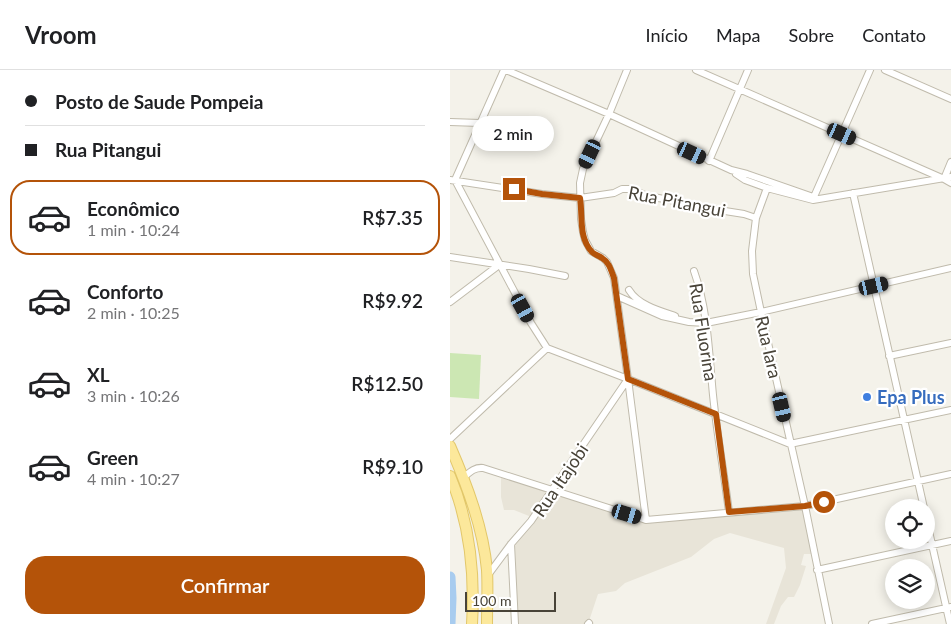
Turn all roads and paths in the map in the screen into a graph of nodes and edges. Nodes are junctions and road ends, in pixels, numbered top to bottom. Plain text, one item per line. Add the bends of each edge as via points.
1 (505, 70) edge
2 (627, 70) edge
3 (696, 70) edge
4 (748, 70) edge
5 (870, 70) edge
6 (885, 70) edge
7 (740, 89) junction
8 (951, 99) edge
9 (609, 114) junction
10 (450, 122) edge
11 (480, 123) junction
12 (842, 134) junction
13 (709, 161) junction
14 (951, 162) edge
15 (731, 170) junction
16 (951, 177) edge
17 (944, 179) junction
18 (452, 180) edge
19 (951, 183) edge
20 (767, 188) junction
21 (853, 193) junction
22 (580, 198) junction
23 (815, 198) junction
24 (756, 218) junction
25 (450, 257) edge
26 (499, 265) junction
27 (951, 268) edge
28 (694, 271) dead end
29 (565, 276) dead end
30 (874, 286) junction
31 (629, 290) dead end
32 (617, 296) junction
33 (450, 302) edge
34 (761, 312) junction
35 (689, 322) junction
36 (706, 323) junction
37 (951, 343) edge
38 (547, 348) junction
39 (889, 356) junction
40 (628, 379) junction
41 (951, 410) edge
42 (716, 414) junction
43 (904, 420) junction
44 (450, 439) edge
45 (790, 444) junction
46 (450, 446) edge
47 (951, 474) edge
48 (450, 476) edge
49 (464, 477) junction
50 (918, 482) junction
51 (553, 491) junction
52 (922, 499) edge
53 (805, 506) junction
54 (729, 512) junction
55 (646, 520) junction
56 (951, 541) edge
57 (510, 544) junction
58 (935, 545) edge
59 (918, 549) edge
60 (934, 549) edge
61 (817, 570) junction
62 (487, 576) junction
63 (949, 607) edge
64 (472, 624) edge
65 (487, 624) edge
66 (515, 624) edge
67 (829, 624) edge
68 (872, 624) edge
69 (950, 624) edge

1 - 9 street
1 - 11 street
2 - 9 street
3 - 7 street
4 - 7 street
5 - 12 street
6 - 8 street
7 - 12 street
7 - 13 street
9 - 13 street
9 - 22 street via 583,169
10 - 11 street
11 - 18 street
12 - 17 street
12 - 23 street
13 - 15 street
14 - 17 street
15 - 20 street via 745,180
15 - 23 street
16 - 17 street
17 - 19 street
17 - 21 street
18 - 22 street, Rua Pitangui
18 - 26 street
20 - 23 street
20 - 24 street, Rua Iara
21 - 23 street
21 - 30 street
22 - 24 street, Rua Pitangui via 631,189 647,196
22 - 32 street via 585,240 591,251 610,266
24 - 34 street, Rua Iara via 752,259
25 - 26 street
26 - 29 street
26 - 33 street
26 - 38 street
27 - 30 street
28 - 36 street, Rua Fluorina
30 - 34 street
30 - 39 street
31 - 35 street via 646,304
32 - 35 street via 662,316
32 - 40 street
34 - 36 street
34 - 45 street, Rua Iara
35 - 36 street
36 - 42 street, Rua Fluorina
37 - 39 street
38 - 40 street
38 - 44 street
39 - 43 street
40 - 42 street
40 - 51 street, Rua Itajobi
40 - 55 street
41 - 43 street
42 - 45 street
42 - 54 street, Rua Fluorina
43 - 45 street
43 - 50 street
45 - 53 street, Rua Iara
46 - 49 main road
47 - 50 street
48 - 64 main road via 464,516 471,554
49 - 51 street via 479,468
49 - 62 main road via 476,513
50 - 52 street
50 - 53 street
51 - 55 street
51 - 57 street, Rua Itajobi via 532,521
53 - 54 street
53 - 61 street, Rua Iara
54 - 55 street
56 - 58 street
57 - 62 street, Rua Itajobi
57 - 66 street
59 - 61 street
60 - 63 street
61 - 67 street, Rua Iara
62 - 65 main road
63 - 68 street
63 - 69 street

